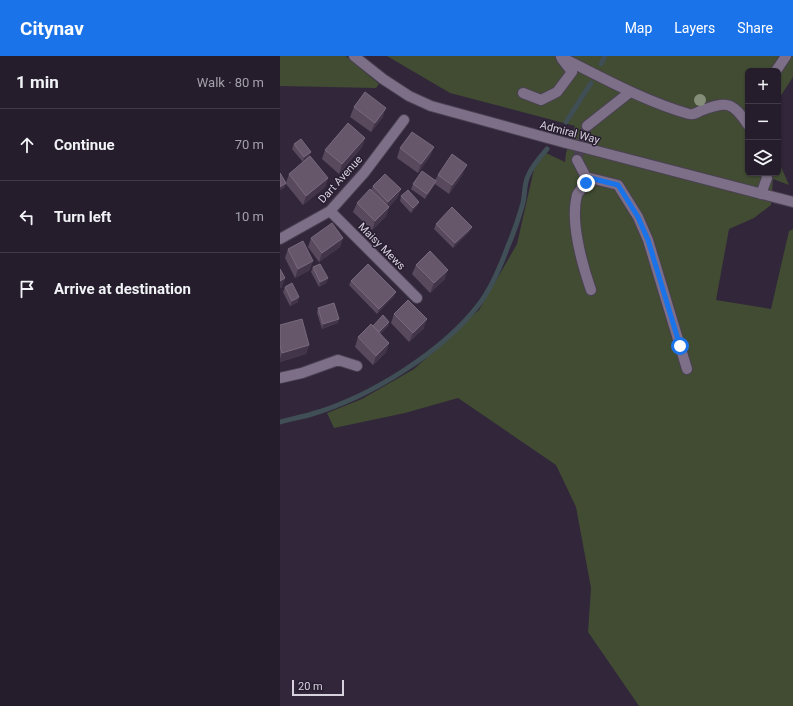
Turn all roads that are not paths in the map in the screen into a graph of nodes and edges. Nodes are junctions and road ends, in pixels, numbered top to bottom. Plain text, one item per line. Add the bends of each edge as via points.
1 (354, 56) edge
2 (786, 56) edge
3 (561, 57) edge
4 (778, 68) edge
5 (630, 92) junction
6 (523, 93) dead end
7 (745, 108) edge
8 (738, 110) junction
9 (404, 120) dead end
10 (745, 120) edge
11 (587, 126) tunnel mouth
12 (577, 160) tunnel mouth
13 (767, 176) edge
14 (586, 177) junction
15 (761, 194) junction
16 (793, 202) edge
17 (330, 211) junction
18 (280, 239) edge
19 (591, 290) dead end
20 (417, 298) dead end
21 (357, 366) dead end
22 (687, 369) dead end
23 (280, 378) edge

1 - 15 street, Admiral Way, bridge via 383,79 430,106
2 - 4 street
3 - 5 street
3 - 6 street via 572,72 557,92 541,100
5 - 8 street via 691,115 721,105 730,105
5 - 11 street
7 - 8 street
8 - 10 street
9 - 17 street, Dart Avenue via 364,173
12 - 14 street
13 - 15 street
14 - 19 street via 586,183 578,194 574,215
14 - 22 street via 618,185 638,217 657,265
15 - 16 street, Admiral Way
17 - 18 street, Dart Avenue
17 - 20 street, Maisy Mews
21 - 23 street via 338,360

